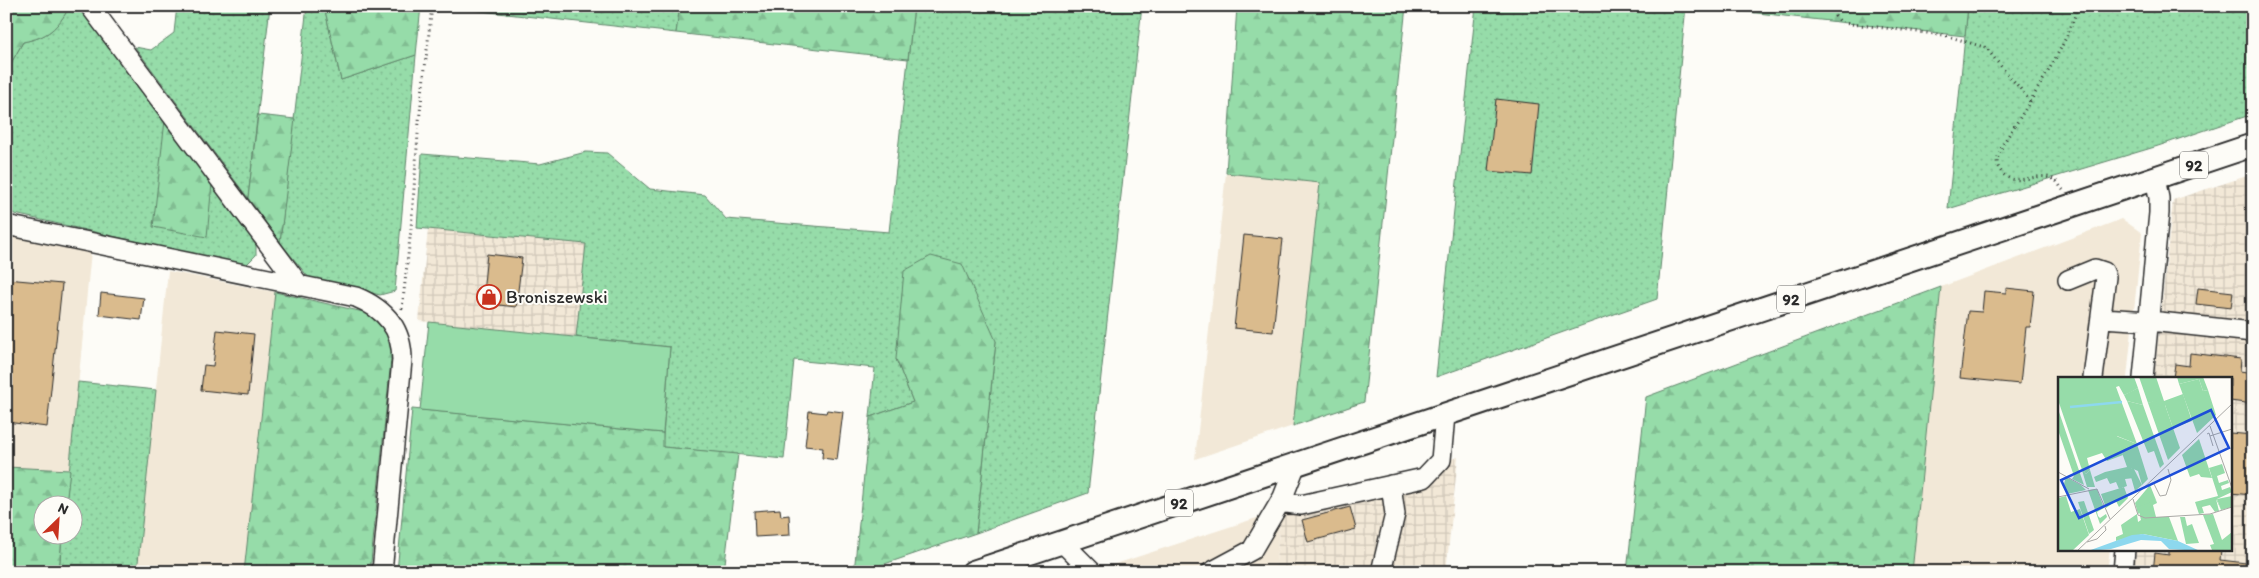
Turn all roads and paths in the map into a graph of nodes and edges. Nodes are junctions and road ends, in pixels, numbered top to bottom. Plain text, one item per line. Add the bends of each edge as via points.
1 (90, 6) edge
2 (432, 6) edge
3 (1836, 6) edge
4 (2077, 6) edge
5 (2030, 102) junction
6 (2253, 141) edge
7 (2243, 149) edge
8 (2155, 178) junction
9 (2073, 205) junction
10 (6, 225) edge
11 (2068, 280) dead end
12 (300, 286) junction
13 (2102, 318) junction
14 (2150, 321) junction
15 (2253, 332) edge
16 (399, 337) junction
17 (2092, 377) edge
18 (2144, 377) edge
19 (1445, 415) junction
20 (1296, 464) junction
21 (1391, 485) junction
22 (1280, 502) junction
23 (1062, 542) junction
24 (2126, 550) edge
25 (382, 572) edge
26 (973, 572) edge
27 (1092, 572) edge
28 (1211, 572) edge
29 (1381, 572) edge
30 (2123, 572) edge

1 - 12 street
2 - 16 path via 418,121
3 - 5 path via 1835,16 1842,24 1944,35 1987,48 1998,67 2018,83
4 - 5 path via 2070,30
5 - 9 path via 2006,139 1997,161 1998,169 2005,177 2016,180 2047,176 2055,179
6 - 7 street
7 - 8 main road, 92
8 - 9 main road, 92
8 - 14 street via 2159,213
9 - 19 main road, 92
10 - 12 street
11 - 13 street via 2095,268 2104,272
12 - 16 street via 356,297 370,303 389,317
13 - 14 street
13 - 17 street
14 - 15 street
14 - 18 street
16 - 25 street via 402,360
19 - 20 main road, 92
19 - 21 street via 1441,460 1424,478
20 - 22 street
20 - 23 main road, 92
21 - 22 street via 1301,505
21 - 29 street via 1392,534
22 - 28 street via 1252,550
23 - 26 main road, 92
23 - 27 street
24 - 30 street

